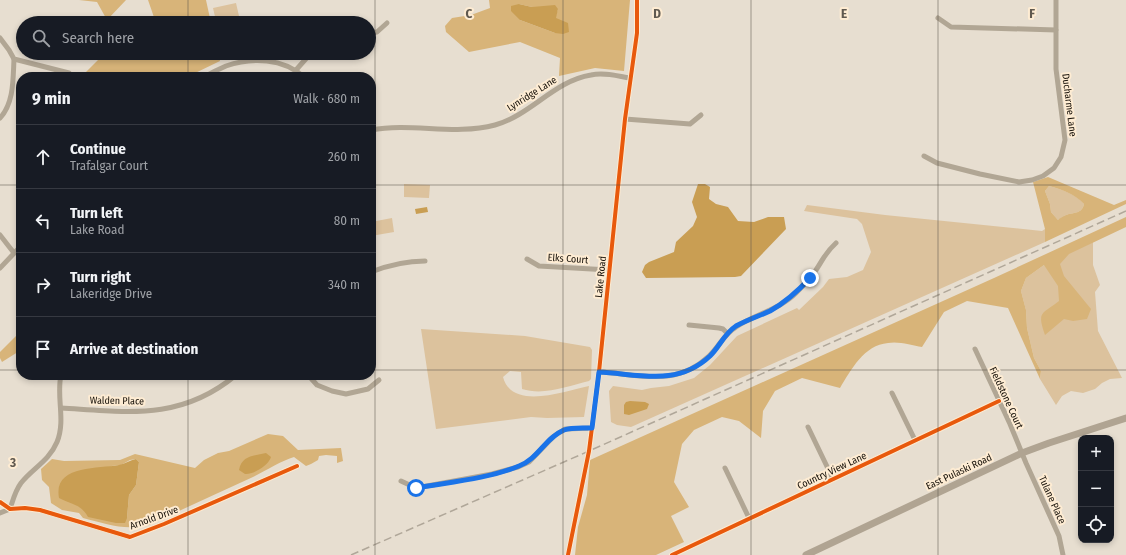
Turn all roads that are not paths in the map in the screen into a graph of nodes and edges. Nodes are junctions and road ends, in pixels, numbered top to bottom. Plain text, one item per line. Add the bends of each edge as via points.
1 (637, 0) edge
2 (1056, 0) edge
3 (938, 18) dead end
4 (387, 23) dead end
5 (1056, 30) junction
6 (376, 32) edge
7 (0, 38) edge
8 (14, 59) joint
9 (18, 60) edge
10 (305, 60) edge
11 (296, 70) junction
12 (65, 72) edge
13 (214, 72) edge
14 (298, 72) edge
15 (630, 78) junction
16 (701, 115) dead end
17 (0, 118) edge
18 (625, 119) junction
19 (376, 130) edge
20 (924, 156) dead end
21 (0, 236) edge
22 (836, 243) dead end
23 (14, 253) joint
24 (527, 259) dead end
25 (425, 261) dead end
26 (0, 268) edge
27 (376, 270) edge
28 (610, 270) junction
29 (689, 325) dead end
30 (727, 333) junction
31 (975, 349) dead end
32 (599, 372) junction
33 (61, 380) edge
34 (229, 380) edge
35 (312, 380) edge
36 (379, 380) dead end
37 (892, 393) dead end
38 (999, 401) junction
39 (61, 408) junction
40 (1126, 418) edge
41 (808, 427) dead end
42 (592, 428) junction
43 (915, 440) junction
44 (1022, 453) junction
45 (297, 466) dead end
46 (725, 468) dead end
47 (833, 479) junction
48 (401, 481) dead end
49 (0, 502) edge
50 (10, 509) junction
51 (0, 513) edge
52 (749, 518) junction
53 (568, 555) edge
54 (672, 555) edge
55 (806, 555) edge
56 (1063, 555) edge

1 - 15 street, Lake Road via 637,33
2 - 5 street, Ducharme Lane
3 - 5 street via 951,27
4 - 6 street
5 - 20 street, Ducharme Lane via 1056,70 1065,140 1061,158 1054,168 1043,176 1019,182 937,163
7 - 8 street
8 - 17 street via 11,96
9 - 12 street
10 - 11 street
11 - 13 street via 270,61 249,61 226,66
11 - 14 street
15 - 18 street, Lake Road
15 - 19 street, Lynridge Lane via 592,74 574,79 516,116 483,128
16 - 18 street via 690,124
18 - 28 street, Lake Road
21 - 23 street
22 - 30 street via 827,251 810,278 787,301
23 - 26 street
24 - 28 street, Elks Court via 539,266
25 - 27 street via 411,261
28 - 32 street, Lake Road
29 - 30 street via 720,328
30 - 32 street via 710,356 690,370 676,375 647,377
31 - 38 street, Fieldstone Court
32 - 42 street, Lake Road
33 - 39 street
34 - 39 street, Walden Place via 190,403 164,409 108,412
35 - 36 street via 317,385 346,394 368,389
37 - 43 street
38 - 43 street, Country View Lane
38 - 44 street, Fieldstone Court
39 - 50 street via 58,441 50,456 20,484
40 - 44 main road, East Pulaski Road
41 - 47 street
42 - 48 street via 565,429 554,436 529,462 518,467 416,488
42 - 53 street, Lake Road
43 - 47 street, Country View Lane
44 - 55 main road, East Pulaski Road
44 - 56 street, Tulane Place via 1059,536
45 - 50 street, Arnold Drive via 130,537 40,510
46 - 52 street
47 - 52 street, Country View Lane
49 - 50 street
50 - 51 street
52 - 54 street, Country View Lane

